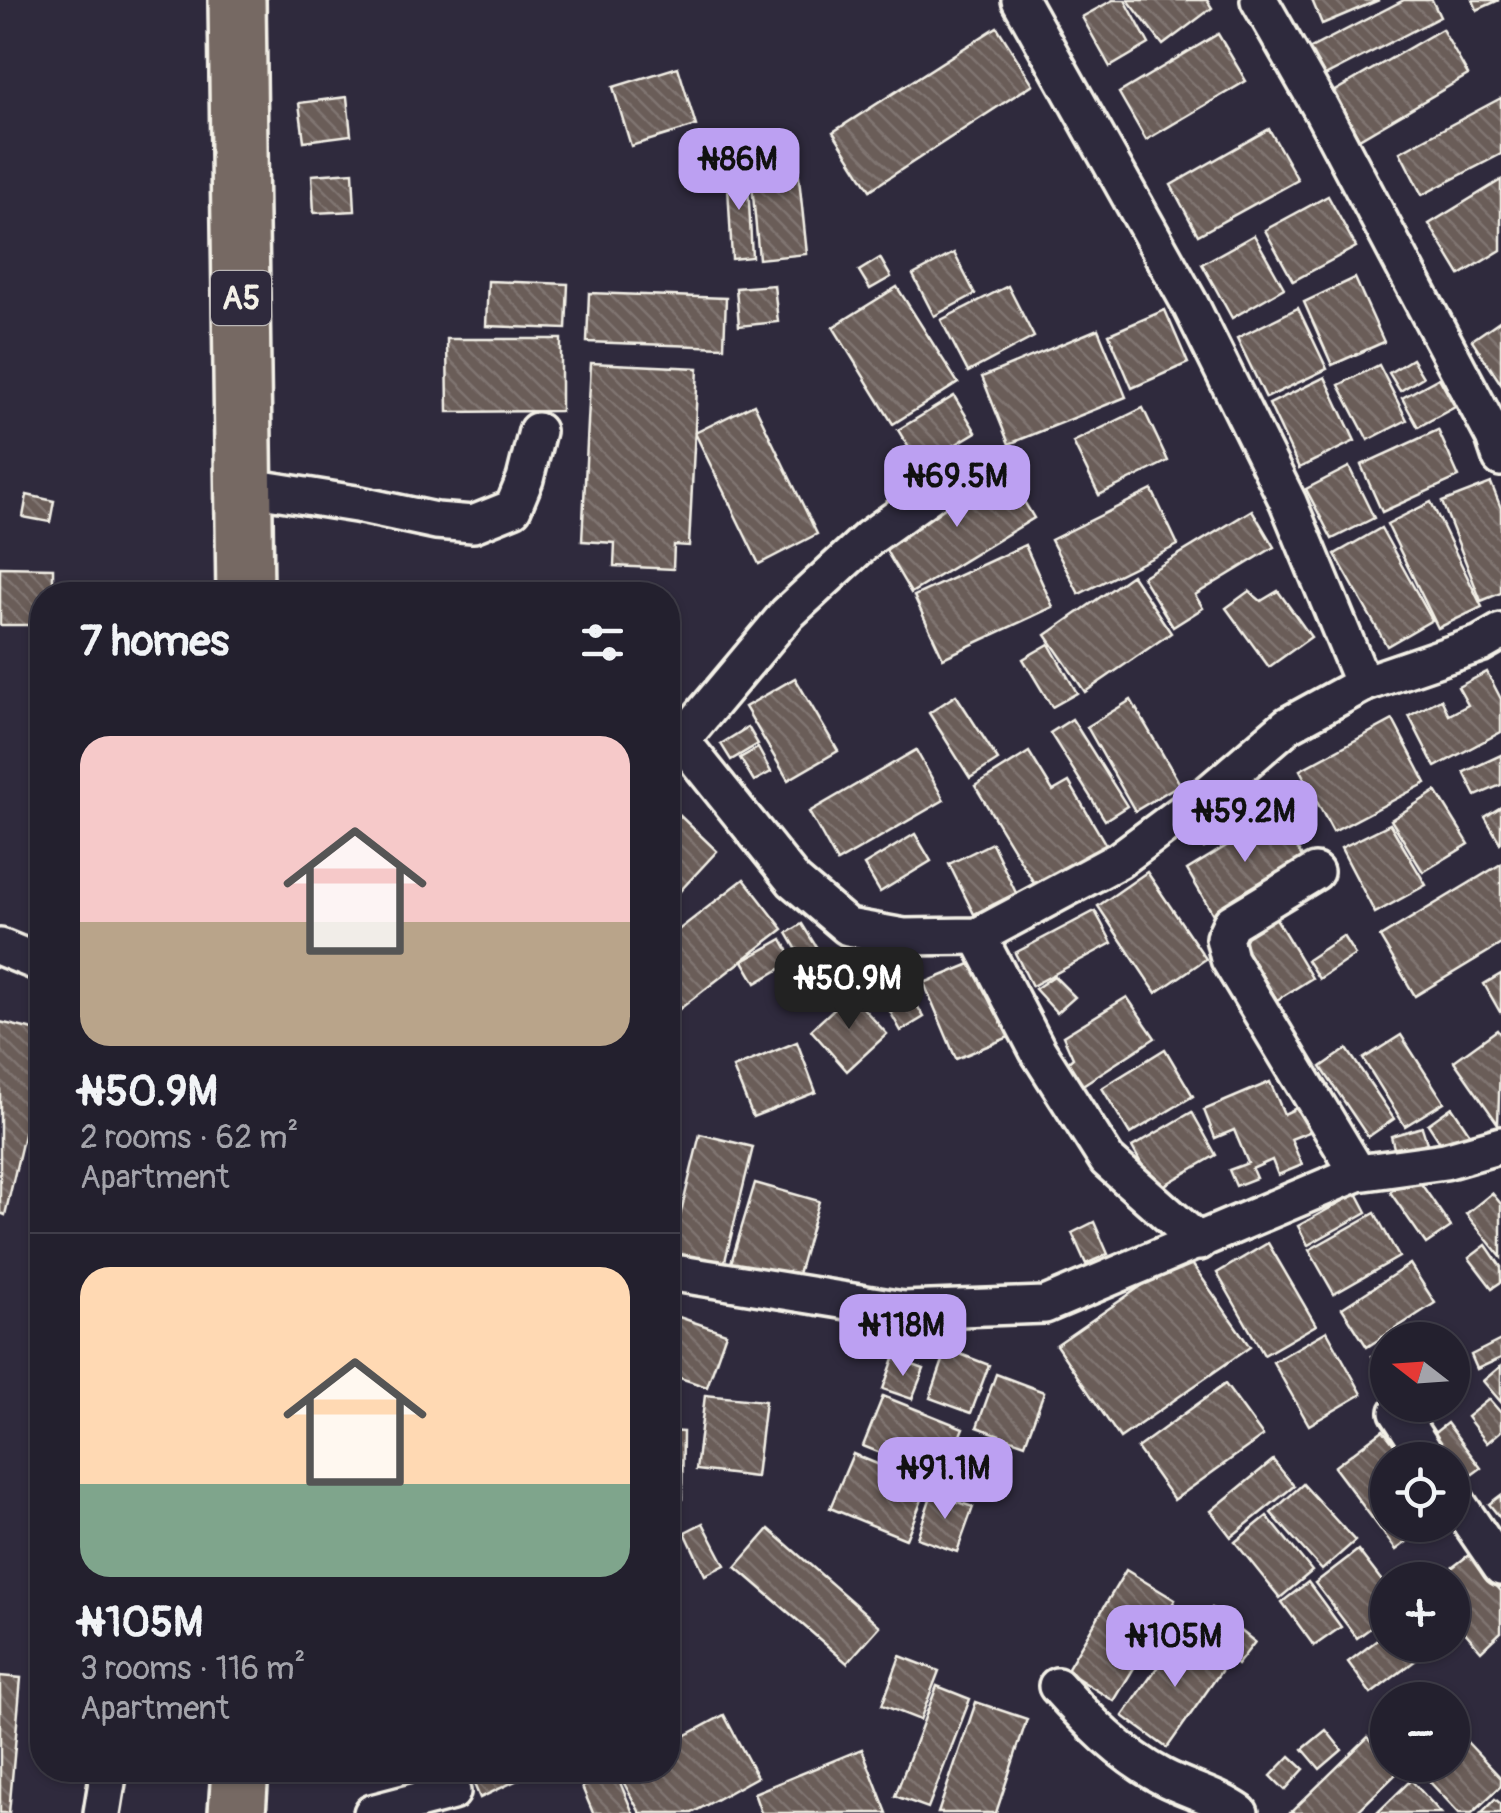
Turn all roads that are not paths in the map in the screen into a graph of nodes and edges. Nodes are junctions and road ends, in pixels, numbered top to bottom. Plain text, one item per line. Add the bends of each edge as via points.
1 (237, 0) edge
2 (1020, 0) edge
3 (1259, 0) edge
4 (538, 431) dead end
5 (1499, 443) edge
6 (243, 486) junction
7 (938, 488) dead end
8 (245, 582) edge
9 (1501, 632) edge
10 (1363, 684) junction
11 (680, 741) edge
12 (680, 755) edge
13 (1315, 872) dead end
14 (978, 936) junction
15 (0, 948) edge
16 (30, 959) edge
17 (1501, 1145) edge
18 (1358, 1173) junction
19 (1200, 1242) junction
20 (680, 1274) edge
21 (1470, 1521) edge
22 (1501, 1567) edge
23 (1057, 1686) dead end
24 (106, 1782) edge
25 (239, 1782) edge
26 (452, 1792) dead end
27 (102, 1813) edge
28 (237, 1813) edge
29 (372, 1813) edge
30 (1240, 1813) edge

1 - 6 highway, A5
2 - 10 street via 1198,321 1288,502
3 - 5 street
4 - 6 street via 513,508 473,524
6 - 8 highway, A5
7 - 11 street via 869,538 787,614
9 - 10 street
10 - 14 street via 1288,726 1119,860
12 - 14 street via 794,881 848,927 904,937
13 - 18 street via 1231,923 1224,938 1229,959
14 - 19 street via 1038,1051 1107,1160
15 - 16 street
17 - 18 street
18 - 19 street
19 - 20 street via 1044,1305 902,1310
21 - 22 street
23 - 30 street via 1093,1726 1160,1776
24 - 27 street
25 - 28 highway
26 - 29 street

